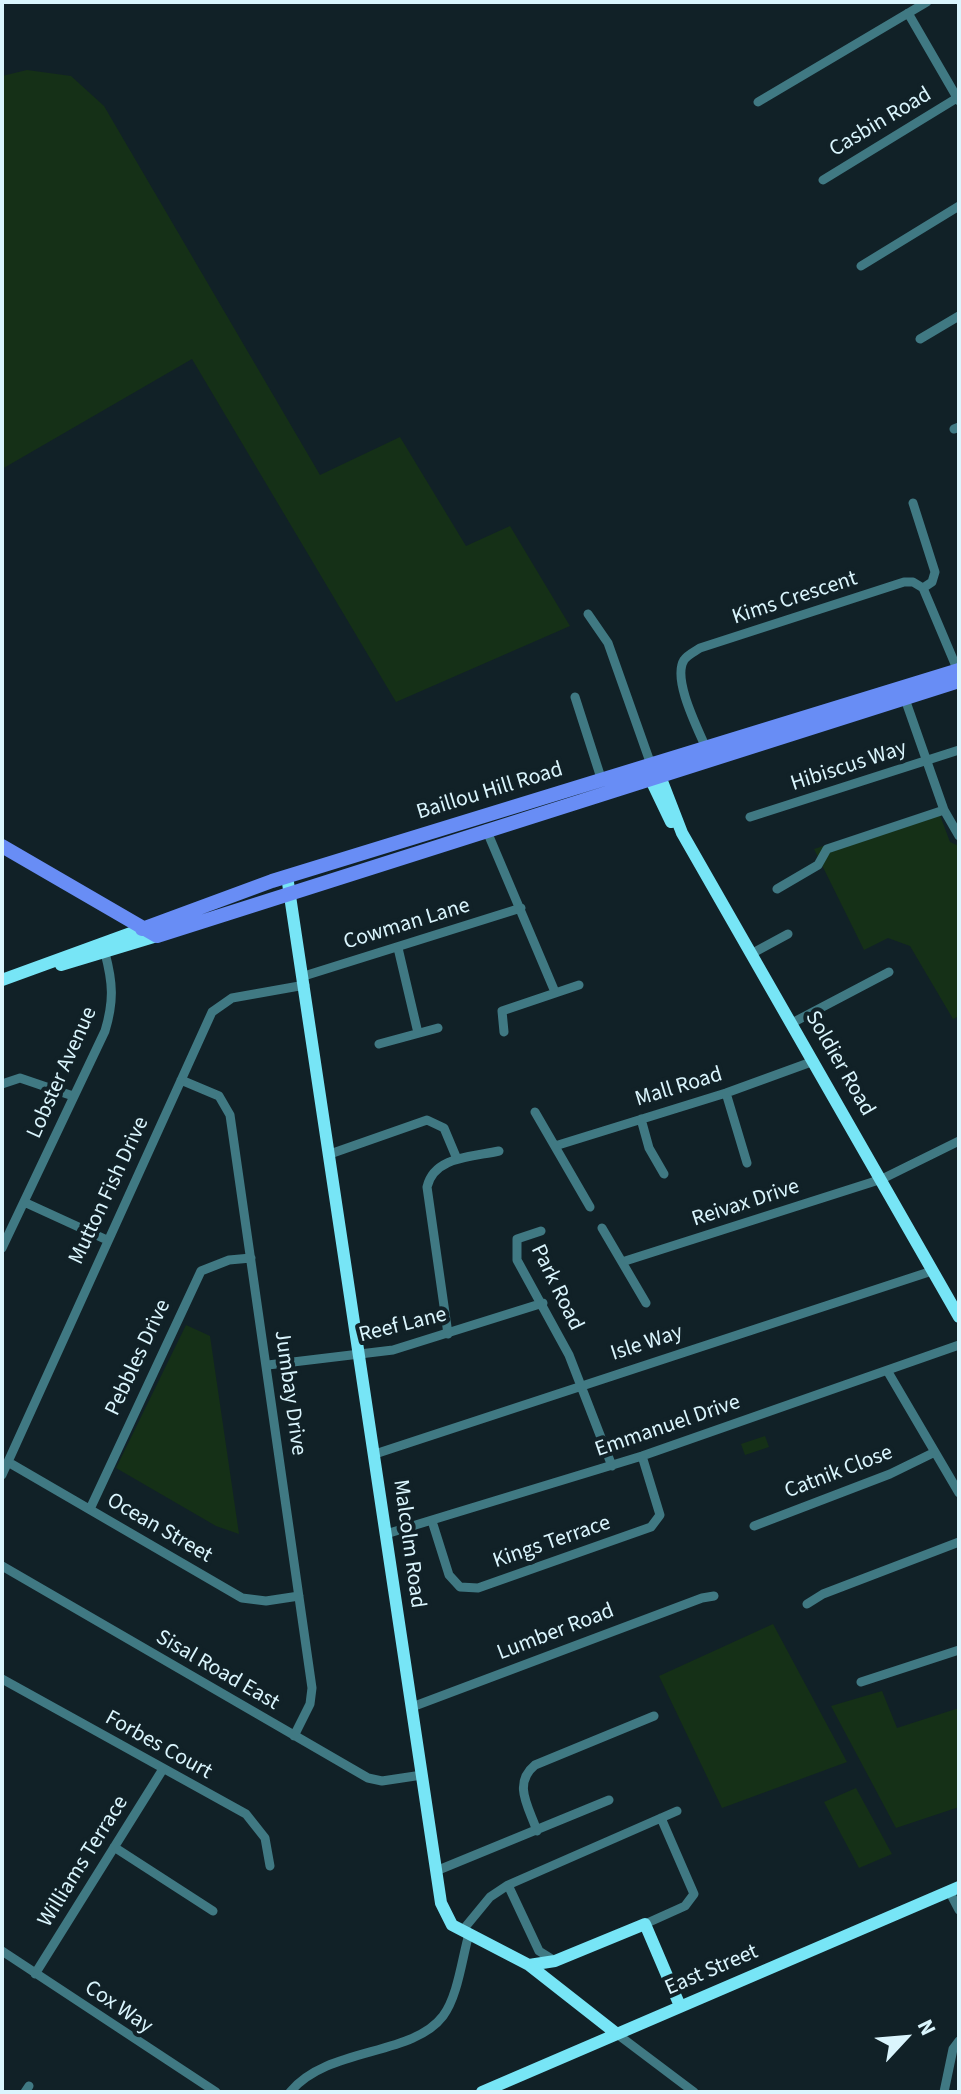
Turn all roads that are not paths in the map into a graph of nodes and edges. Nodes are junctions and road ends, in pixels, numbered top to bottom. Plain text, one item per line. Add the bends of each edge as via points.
1 (927, 2) edge
2 (908, 13) junction
3 (958, 100) edge
4 (758, 102) dead end
5 (823, 180) dead end
6 (959, 206) edge
7 (861, 266) dead end
8 (959, 316) edge
9 (920, 339) dead end
10 (913, 503) dead end
11 (923, 588) junction
12 (588, 614) dead end
13 (959, 674) edge
14 (575, 697) dead end
15 (905, 699) junction
16 (706, 748) junction
17 (959, 750) edge
18 (927, 760) junction
19 (652, 769) junction
20 (602, 781) junction
21 (944, 810) junction
22 (750, 817) dead end
23 (484, 824) junction
24 (959, 836) edge
25 (2, 846) edge
26 (287, 876) junction
27 (777, 889) dead end
28 (292, 892) junction
29 (521, 908) junction
30 (120, 916) junction
31 (171, 917) junction
32 (142, 929) junction
33 (788, 934) dead end
34 (157, 936) junction
35 (398, 948) junction
36 (105, 953) junction
37 (751, 954) junction
38 (38, 967) junction
39 (889, 972) dead end
40 (2, 980) edge
41 (305, 981) junction
42 (579, 985) dead end
43 (555, 992) junction
44 (792, 1023) junction
45 (438, 1028) dead end
46 (504, 1032) dead end
47 (418, 1033) junction
48 (379, 1044) dead end
49 (814, 1061) junction
50 (181, 1080) junction
51 (2, 1084) edge
52 (726, 1093) junction
53 (73, 1096) junction
54 (535, 1112) dead end
55 (641, 1119) junction
56 (959, 1141) edge
57 (555, 1146) junction
58 (499, 1151) dead end
59 (330, 1154) junction
60 (457, 1159) junction
61 (747, 1163) dead end
62 (664, 1174) dead end
63 (882, 1179) junction
64 (24, 1202) junction
65 (590, 1207) dead end
66 (602, 1228) dead end
67 (541, 1231) dead end
68 (107, 1240) junction
69 (2, 1248) edge
70 (251, 1258) junction
71 (622, 1262) junction
72 (932, 1271) junction
73 (543, 1303) junction
74 (646, 1303) dead end
75 (959, 1317) edge
76 (448, 1334) junction
77 (959, 1345) edge
78 (360, 1356) junction
79 (268, 1365) junction
80 (888, 1372) junction
81 (581, 1385) junction
82 (935, 1452) junction
83 (375, 1454) junction
84 (642, 1456) junction
85 (8, 1462) junction
86 (612, 1466) junction
87 (2, 1475) edge
88 (959, 1493) edge
89 (90, 1509) junction
90 (432, 1521) junction
91 (754, 1526) dead end
92 (386, 1534) junction
93 (959, 1542) edge
94 (2, 1566) edge
95 (299, 1596) junction
96 (714, 1596) dead end
97 (807, 1604) dead end
98 (959, 1650) edge
99 (2, 1679) edge
100 (861, 1682) dead end
101 (412, 1707) junction
102 (654, 1716) dead end
103 (294, 1736) junction
104 (163, 1769) junction
105 (422, 1775) junction
106 (609, 1800) dead end
107 (677, 1811) dead end
108 (661, 1818) junction
109 (537, 1831) junction
110 (114, 1847) junction
111 (270, 1866) dead end
112 (436, 1871) junction
113 (508, 1885) junction
114 (954, 1889) edge
115 (959, 1910) edge
116 (213, 1911) dead end
117 (645, 1924) junction
118 (466, 1932) junction
119 (2, 1951) edge
120 (555, 1961) junction
121 (529, 1965) junction
122 (35, 1974) junction
123 (680, 2006) junction
124 (617, 2034) junction
125 (959, 2041) edge
126 (216, 2092) edge
127 (290, 2092) edge
128 (482, 2092) edge
129 (694, 2092) edge
130 (944, 2092) edge

1 - 2 street
2 - 3 street
2 - 4 street
3 - 5 street, Casbin Road
6 - 7 street
8 - 9 street
10 - 11 street via 935,572
11 - 13 street
11 - 16 street, Kims Crescent via 904,582 689,655 681,679
12 - 19 street via 608,643
13 - 15 main road, Baillou Hill Road
13 - 16 main road, Baillou Hill Road
14 - 20 street
15 - 18 street
15 - 19 main road, Baillou Hill Road
16 - 19 main road, Baillou Hill Road
17 - 18 street, Hibiscus Way
18 - 21 street
18 - 22 street, Hibiscus Way
19 - 20 main road, Baillou Hill Road
19 - 23 main road, Baillou Hill Road
19 - 37 street, Soldier Road
20 - 23 main road, Baillou Hill Road
21 - 24 street
21 - 27 street via 827,849 818,865
23 - 26 main road, Baillou Hill Road
23 - 28 main road, Baillou Hill Road
23 - 29 street
25 - 30 main road
26 - 28 street, Malcolm Road
26 - 31 main road, Baillou Hill Road
28 - 34 main road, Baillou Hill Road
28 - 41 street, Malcolm Road
29 - 35 street, Cowman Lane
29 - 43 street
30 - 31 main road
30 - 32 main road
31 - 32 main road, Baillou Hill Road
32 - 34 main road
32 - 38 street, Baillou Hill Road
33 - 37 street
34 - 36 street, Baillou Hill Road
35 - 41 street, Cowman Lane
35 - 47 street
36 - 38 street, Baillou Hill Road
36 - 53 street, Lobster Avenue via 113,1004
37 - 44 street, Soldier Road
38 - 40 street, Baillou Hill Road
39 - 44 street
41 - 50 street, Mutton Fish Drive via 219,1006
41 - 59 street, Malcolm Road
42 - 43 street
43 - 46 street via 502,1011
44 - 49 street, Soldier Road
45 - 47 street
47 - 48 street
49 - 52 street, Mall Road
49 - 63 street, Soldier Road
50 - 68 street, Mutton Fish Drive
50 - 70 street, Jumbay Drive via 219,1096 230,1115
51 - 53 street via 20,1078
52 - 55 street, Mall Road
52 - 61 street
53 - 64 street, Lobster Avenue
54 - 57 street
55 - 57 street, Mall Road
55 - 62 street
56 - 63 street, Reivax Drive
57 - 65 street
58 - 60 street
59 - 60 street via 427,1120 444,1128
59 - 78 street, Malcolm Road
60 - 76 street via 436,1170 427,1187
63 - 71 street, Reivax Drive
63 - 72 street, Soldier Road
64 - 68 street
64 - 69 street, Lobster Avenue
66 - 71 street
67 - 73 street, Park Road via 517,1239 515,1250
68 - 85 street, Mutton Fish Drive
70 - 79 street, Jumbay Drive
70 - 89 street, Pebbles Drive via 201,1271
71 - 74 street
72 - 75 street, Soldier Road
72 - 81 street, Isle Way
73 - 76 street, Reef Lane
73 - 81 street, Park Road
76 - 78 street, Reef Lane
77 - 80 street, Emmanuel Drive
78 - 79 street, Reef Lane
78 - 83 street, Malcolm Road
79 - 95 street, Jumbay Drive
80 - 82 street
80 - 84 street, Emmanuel Drive
81 - 83 street, Isle Way
81 - 86 street, Park Road
82 - 88 street
82 - 91 street, Catnik Close
83 - 92 street, Malcolm Road
84 - 86 street, Emmanuel Drive
84 - 90 street, Kings Terrace via 660,1515 651,1527 478,1588 460,1587 449,1575
85 - 87 street, Mutton Fish Drive
85 - 89 street, Ocean Street
86 - 90 street, Emmanuel Drive
89 - 95 street, Ocean Street via 242,1598
90 - 92 street, Emmanuel Drive
92 - 101 street, Malcolm Road
93 - 97 street
94 - 103 street, Sisal Road East
95 - 103 street, Jumbay Drive via 312,1688
96 - 101 street, Lumber Road
98 - 100 street
99 - 104 street, Forbes Court
101 - 105 street, Malcolm Road
102 - 109 street via 526,1772 522,1789
103 - 105 street, Sisal Road East via 368,1778
104 - 110 street, Williams Terrace
104 - 111 street, Forbes Court via 246,1814 265,1838
105 - 112 street, Malcolm Road
106 - 109 street
107 - 108 street
108 - 113 street
108 - 117 street via 694,1894 685,1906
109 - 112 street
110 - 116 street
110 - 122 street, Williams Terrace
112 - 118 street, Malcolm Road via 445,1915
113 - 118 street via 490,1897
113 - 120 street via 539,1951
114 - 115 street
114 - 123 street, East Street
117 - 120 street
117 - 123 street
118 - 121 street
118 - 127 street via 444,2015 434,2025 321,2068
119 - 122 street, Cox Way
120 - 121 street
121 - 124 street
122 - 126 street, Cox Way
123 - 124 street, East Street
124 - 128 street, East Street
124 - 129 street
125 - 130 street

